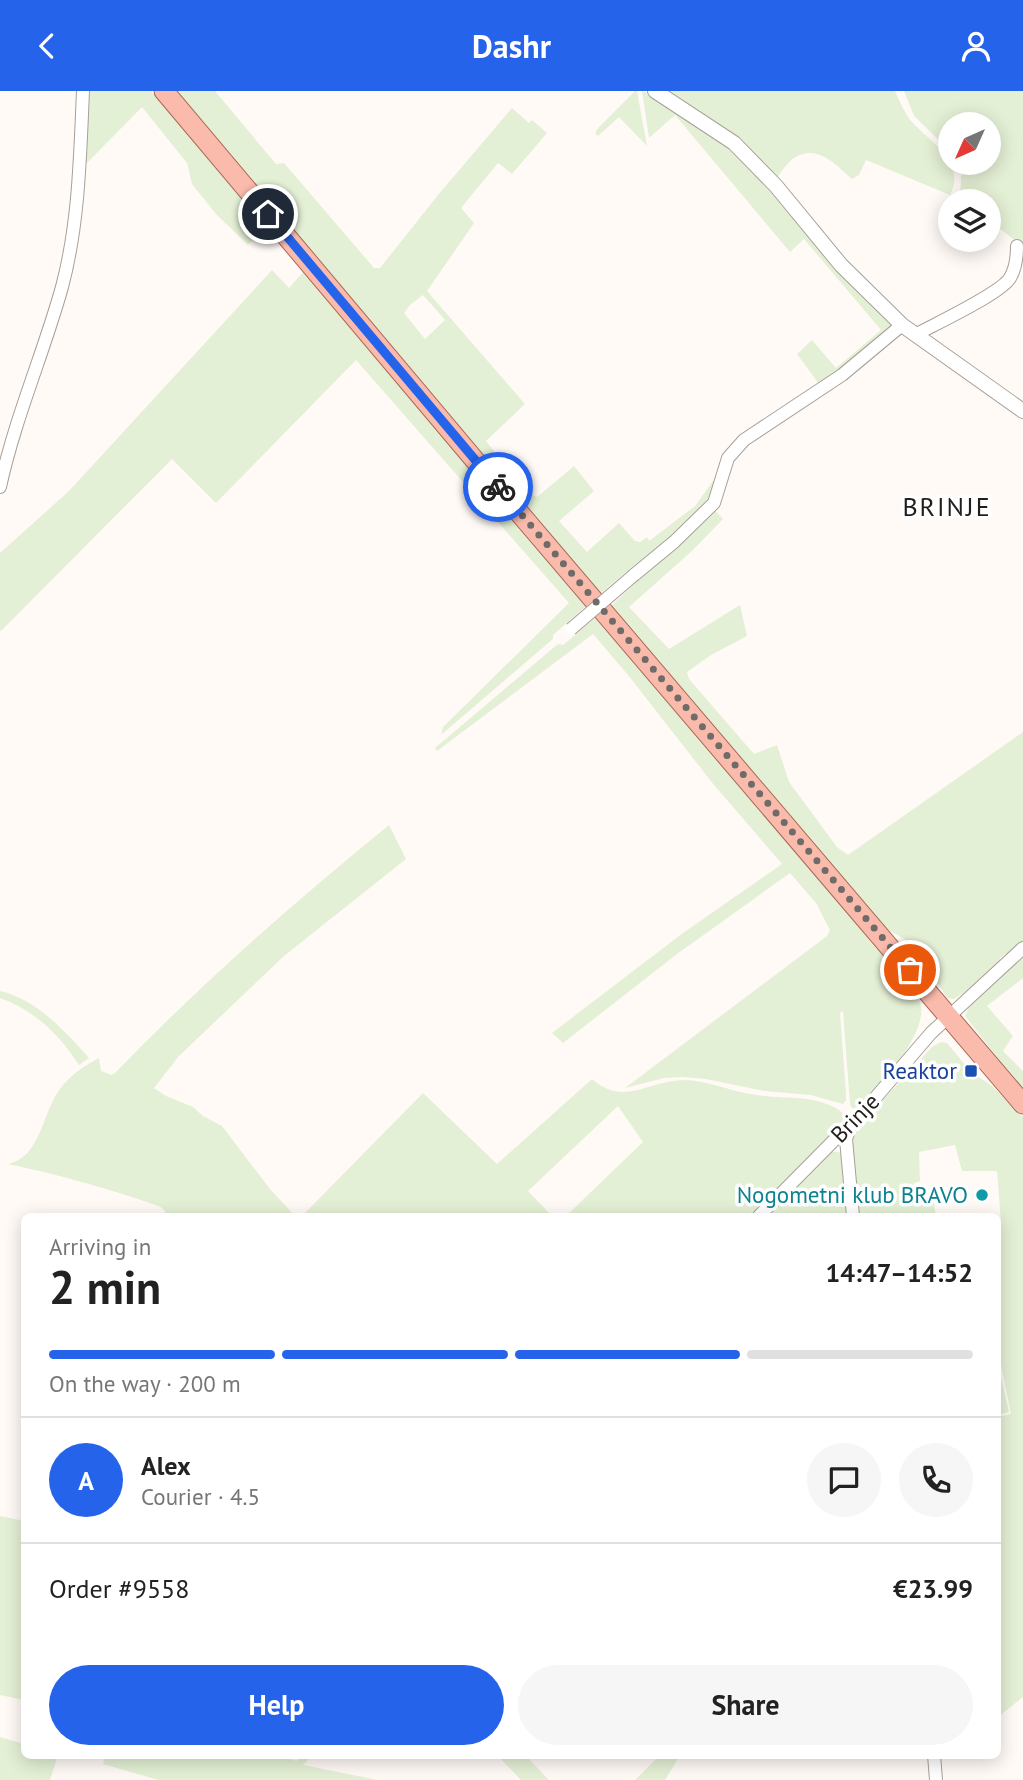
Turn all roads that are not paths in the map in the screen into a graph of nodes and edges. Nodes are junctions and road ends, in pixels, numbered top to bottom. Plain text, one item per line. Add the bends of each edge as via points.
1 (83, 91) edge
2 (164, 91) edge
3 (655, 91) edge
4 (1017, 246) dead end
5 (902, 325) junction
6 (915, 335) junction
7 (1023, 411) edge
8 (0, 487) edge
9 (571, 629) dead end
10 (1023, 948) edge
11 (948, 1017) junction
12 (1023, 1104) edge
13 (851, 1123) junction
14 (761, 1213) edge
15 (853, 1213) edge
16 (934, 1759) edge
17 (936, 1780) edge

1 - 8 street via 70,250
2 - 11 main road
3 - 5 street via 734,143 776,185 841,265
4 - 6 street via 1017,262 997,291
5 - 6 street
5 - 9 street, bridge via 842,375 744,440 728,458 714,503 674,543
6 - 7 street
10 - 11 street, Brinje
11 - 12 main road
11 - 13 street, Brinje
13 - 14 street, Brinje
13 - 15 street via 846,1139
16 - 17 street

